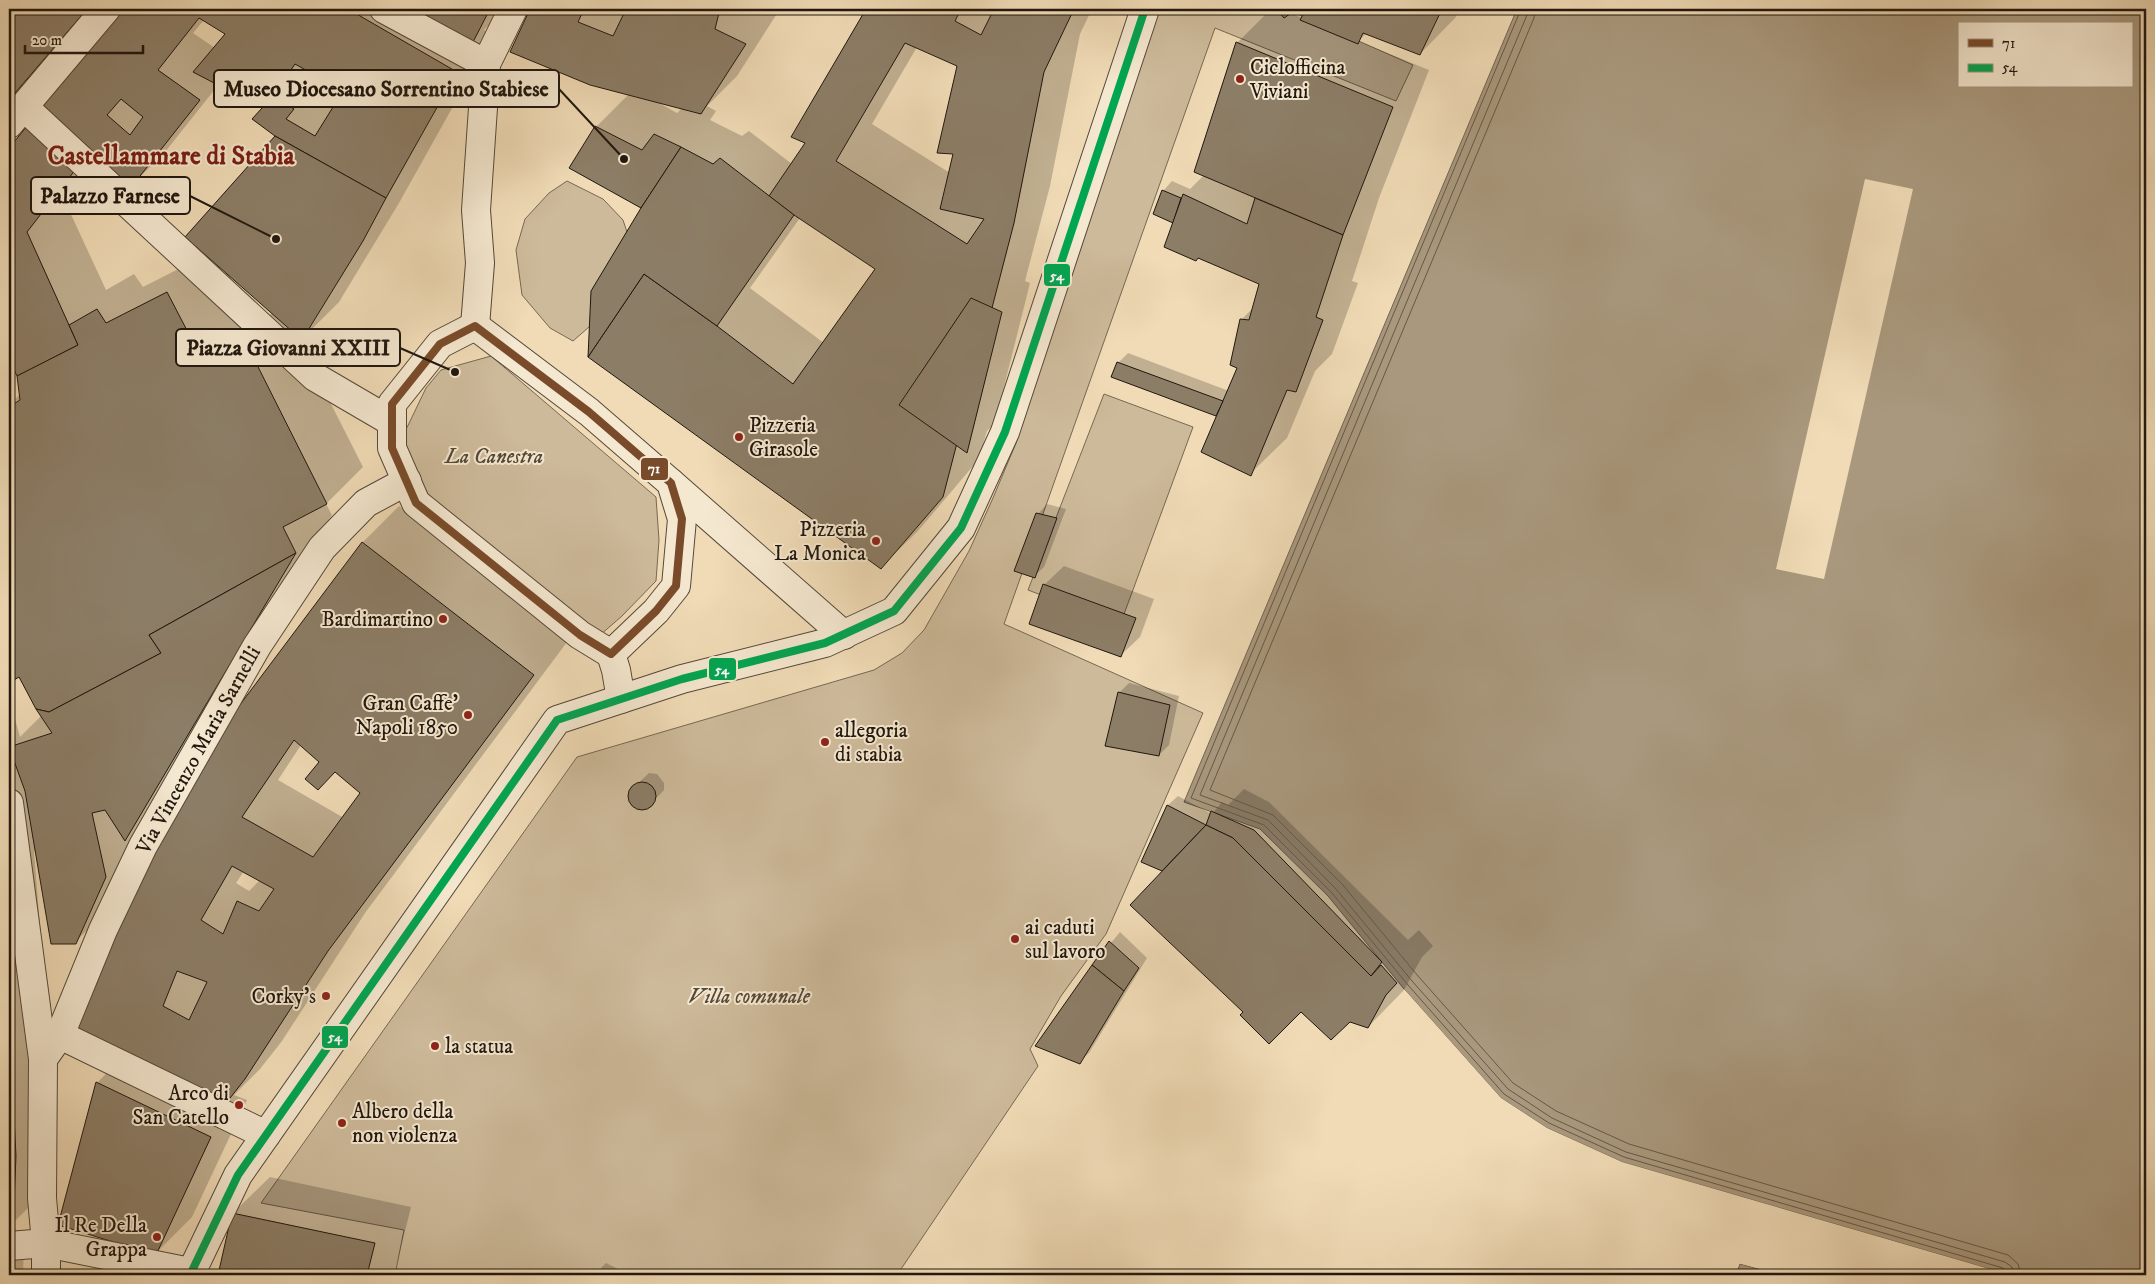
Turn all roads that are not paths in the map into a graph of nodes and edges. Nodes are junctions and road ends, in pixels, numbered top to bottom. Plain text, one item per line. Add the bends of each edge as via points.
1 (106, 9) edge
2 (384, 9) edge
3 (513, 9) edge
4 (1145, 9) edge
5 (486, 64) junction
6 (16, 116) edge
7 (475, 326) junction
8 (392, 422) junction
9 (407, 481) junction
10 (671, 483) junction
11 (844, 635) junction
12 (611, 654) junction
13 (621, 699) junction
14 (9, 803) edge
15 (60, 1035) junction
16 (43, 1059) junction
17 (266, 1135) junction
18 (46, 1243) junction
19 (9, 1246) edge
20 (190, 1273) edge
21 (46, 1275) edge

1 - 6 street
2 - 5 street
3 - 5 street
4 - 11 street via 1005,432 961,528 894,611
5 - 7 street via 476,210 480,263
6 - 8 street via 315,377
7 - 8 street via 440,344 392,404
7 - 10 street via 589,412
8 - 9 street via 392,448
9 - 12 street via 416,503 580,635
9 - 15 street, Via Vincenzo Maria Sarnelli via 366,503 322,548 256,646 143,846 103,930
10 - 11 street
10 - 12 street via 682,519 676,586 656,611
11 - 13 street via 825,644 682,679
12 - 13 street
13 - 17 street via 557,720
14 - 16 street
15 - 16 street, Via Vincenzo Maria Sarnelli
15 - 17 street
16 - 18 street via 42,1198
17 - 20 street via 238,1175
18 - 19 street
18 - 20 street
18 - 21 street

